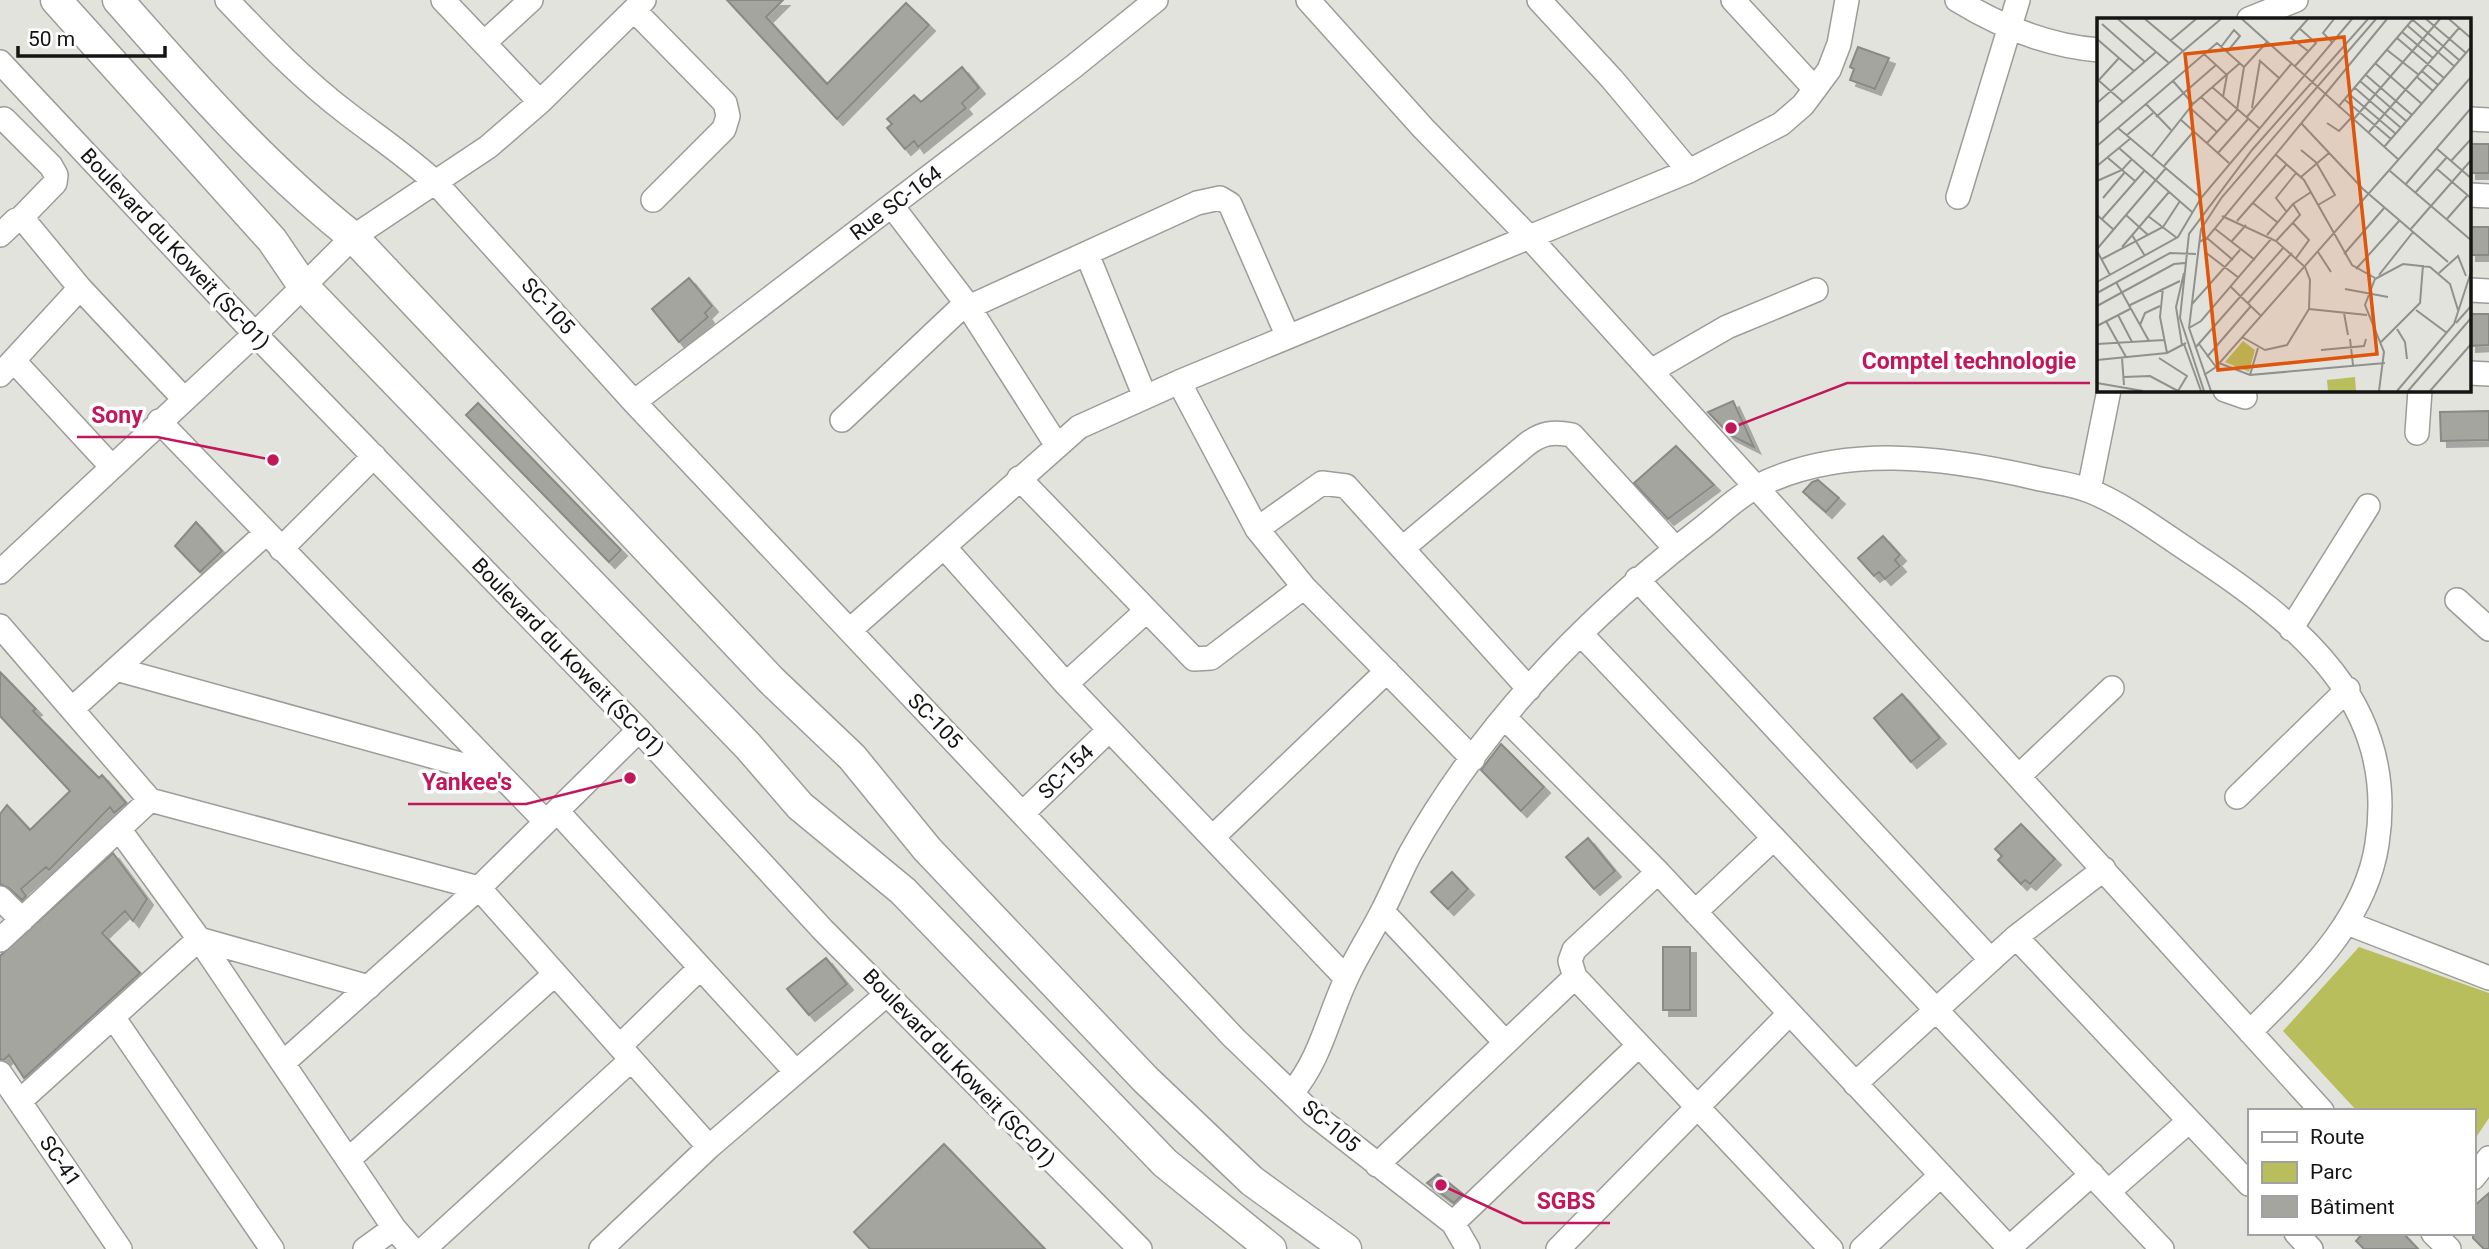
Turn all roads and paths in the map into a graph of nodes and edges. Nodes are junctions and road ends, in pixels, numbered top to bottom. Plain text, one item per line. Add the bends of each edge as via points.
1 (56, 0) edge
2 (118, 0) edge
3 (227, 0) edge
4 (444, 0) edge
5 (531, 0) edge
6 (1156, 0) edge
7 (1308, 0) edge
8 (1539, 0) edge
9 (1733, 0) edge
10 (1847, 0) edge
11 (1957, 0) edge
12 (2018, 0) edge
13 (2296, 0) edge
14 (639, 5) edge
15 (2251, 18) edge
16 (2009, 28) junction
17 (484, 43) junction
18 (2097, 50) edge
19 (0, 62) edge
20 (1815, 89) junction
21 (32, 96) junction
22 (540, 103) junction
23 (2, 121) edge
24 (1689, 171) junction
25 (436, 183) junction
26 (1958, 197) dead end
27 (653, 200) dead end
28 (892, 206) junction
29 (20, 219) junction
30 (0, 235) edge
31 (353, 237) junction
32 (1530, 238) junction
33 (1087, 254) junction
34 (304, 287) junction
35 (80, 288) junction
36 (1816, 289) dead end
37 (967, 305) junction
38 (255, 334) junction
39 (1288, 338) junction
40 (7, 368) edge
41 (1651, 370) junction
42 (1179, 382) junction
43 (2109, 392) edge
44 (2420, 392) edge
45 (1145, 397) junction
46 (184, 399) junction
47 (634, 402) junction
48 (842, 420) dead end
49 (159, 421) junction
50 (2417, 433) dead end
51 (1056, 444) junction
52 (374, 456) junction
53 (111, 466) junction
54 (1019, 478) junction
55 (1754, 488) junction
56 (2089, 490) junction
57 (2368, 506) dead end
58 (1257, 529) junction
59 (273, 541) junction
60 (1404, 547) junction
61 (945, 548) junction
62 (1676, 549) junction
63 (0, 572) edge
64 (1637, 579) junction
65 (1304, 587) junction
66 (2457, 600) dead end
67 (1146, 611) junction
68 (0, 626) edge
69 (2291, 629) junction
70 (2489, 629) edge
71 (850, 630) junction
72 (1581, 634) junction
73 (116, 669) junction
74 (1387, 671) junction
75 (1066, 684) junction
76 (2112, 688) dead end
77 (1529, 689) junction
78 (2348, 689) junction
79 (72, 709) junction
80 (1505, 718) junction
81 (639, 730) junction
82 (1109, 730) junction
83 (1473, 759) junction
84 (2020, 775) junction
85 (501, 776) junction
86 (2236, 797) dead end
87 (150, 800) junction
88 (1023, 813) junction
89 (551, 817) junction
90 (119, 829) junction
91 (1214, 836) junction
92 (1774, 838) junction
93 (2104, 869) junction
94 (1658, 872) junction
95 (479, 888) junction
96 (0, 898) edge
97 (1382, 912) junction
98 (1695, 912) junction
99 (22, 920) junction
100 (2347, 923) junction
101 (2017, 937) junction
102 (199, 939) junction
103 (0, 940) edge
104 (1991, 960) junction
105 (700, 968) junction
106 (555, 974) junction
107 (1575, 977) junction
108 (1346, 978) junction
109 (2489, 978) edge
110 (369, 987) junction
111 (887, 994) junction
112 (1936, 1008) junction
113 (1789, 1014) junction
114 (113, 1017) junction
115 (2250, 1032) junction
116 (1504, 1042) junction
117 (1639, 1045) junction
118 (625, 1053) junction
119 (283, 1063) junction
120 (796, 1072) junction
121 (0, 1073) edge
122 (1855, 1084) junction
123 (1292, 1093) junction
124 (20, 1101) junction
125 (1697, 1107) junction
126 (2320, 1109) edge
127 (2189, 1121) junction
128 (709, 1147) junction
129 (2489, 1158) edge
130 (348, 1160) junction
131 (1377, 1165) junction
132 (2092, 1174) junction
133 (1941, 1175) junction
134 (2475, 1176) edge
135 (2248, 1183) edge
136 (2108, 1192) junction
137 (394, 1228) junction
138 (2298, 1235) edge
139 (2435, 1235) edge
140 (1458, 1238) edge
141 (606, 1247) edge
142 (1132, 1247) edge
143 (120, 1249) edge
144 (272, 1249) edge
145 (365, 1249) edge
146 (412, 1249) edge
147 (424, 1249) edge
148 (1270, 1249) edge
149 (1346, 1249) edge
150 (1558, 1249) edge
151 (1831, 1249) edge
152 (1863, 1249) edge
153 (2010, 1249) edge
154 (2162, 1249) edge
155 (2311, 1249) edge
156 (2449, 1249) edge

1 - 34 main road via 272,240
2 - 31 main road via 215,110 309,203
3 - 25 street, SC-105 via 303,78 407,155
4 - 17 street
5 - 17 street
6 - 28 street, Rue SC-164
7 - 32 street
8 - 24 street
9 - 20 street
10 - 20 street via 1837,53
11 - 16 street
12 - 16 street
13 - 15 street
14 - 22 street
14 - 27 street via 725,103 728,116 724,129
16 - 18 street via 2053,43
16 - 26 street
17 - 22 street
19 - 21 street, Boulevard du Koweit (SC-01)
20 - 24 street via 1781,124
21 - 23 street
21 - 38 street, Boulevard du Koweit (SC-01)
22 - 25 street
23 - 29 street via 56,175 55,183
24 - 32 street
25 - 31 street
25 - 47 street, SC-105
28 - 37 street
28 - 47 street, Rue SC-164
29 - 30 street
29 - 35 street
31 - 34 street
31 - 149 main road via 771,680 852,757 927,849 1145,1079 1252,1181
32 - 39 street
32 - 41 street
33 - 37 street
33 - 39 street via 1197,203 1220,198 1230,204
33 - 45 street
34 - 38 street
34 - 148 main road via 748,746 800,806 903,891 1165,1163
35 - 40 street
35 - 46 street
36 - 41 street via 1727,327
37 - 48 street
37 - 51 street
38 - 46 street
38 - 52 street, Boulevard du Koweit (SC-01)
39 - 42 street
40 - 53 street
41 - 55 street
42 - 45 street
42 - 58 street
43 - 56 street
44 - 50 street
45 - 51 street via 1089,422
46 - 49 street
47 - 71 street, SC-105
49 - 53 street
49 - 59 street
51 - 54 street
52 - 59 street
52 - 81 street, Boulevard du Koweit (SC-01)
53 - 63 street
54 - 61 street
54 - 67 street
55 - 56 street via 1821,464 1862,458 1939,460
55 - 62 street
55 - 84 street
56 - 69 street via 2235,581
57 - 69 street
58 - 60 street via 1322,484 1334,483 1355,494
58 - 65 street
59 - 73 street
59 - 85 street
60 - 62 street via 1525,445 1550,432 1572,435
60 - 77 street
61 - 71 street
61 - 75 street
62 - 64 street
64 - 72 street
64 - 104 street
65 - 67 street via 1203,660 1185,653
65 - 74 street
66 - 70 street
67 - 75 street
68 - 79 street
69 - 78 street
71 - 88 street, SC-105
72 - 77 street
72 - 92 street
73 - 79 street
73 - 85 street
74 - 83 street
74 - 91 street
75 - 82 street
76 - 84 street
77 - 80 street
78 - 86 street
78 - 100 street via 2375,753 2380,814 2371,868
79 - 87 street
80 - 83 street
80 - 94 street
81 - 89 street
81 - 111 street, Boulevard du Koweit (SC-01)
82 - 88 street, SC-154
82 - 91 street
83 - 97 street via 1410,855
84 - 93 street
85 - 89 street
87 - 90 street
87 - 95 street
88 - 123 street, SC-105 via 1234,1038
89 - 95 street
89 - 105 street
90 - 99 street
90 - 102 street
91 - 108 street
92 - 98 street
92 - 112 street
93 - 101 street
93 - 115 street
94 - 98 street
94 - 107 street via 1574,950 1570,961
95 - 106 street
95 - 110 street
96 - 99 street
97 - 108 street
97 - 116 street
98 - 113 street
99 - 103 street
100 - 109 street
100 - 115 street
101 - 104 street
101 - 127 street
102 - 110 street
102 - 114 street
102 - 119 street
104 - 112 street
105 - 118 street
105 - 120 street
106 - 118 street
106 - 130 street
107 - 116 street
107 - 117 street
108 - 123 street via 1318,1055
110 - 119 street
111 - 120 street
111 - 142 street, Boulevard du Koweit (SC-01)
112 - 122 street
112 - 132 street
113 - 122 street
113 - 125 street
114 - 124 street
114 - 144 street
115 - 126 street
116 - 131 street
117 - 125 street
117 - 140 street
118 - 128 street
118 - 147 street
119 - 130 street
120 - 128 street
121 - 124 street, SC-41
122 - 133 street
123 - 131 street, SC-105
124 - 143 street, SC-41
125 - 150 street
125 - 151 street
127 - 135 street
127 - 136 street
128 - 141 street
129 - 134 street
130 - 137 street
131 - 140 street, SC-105
132 - 136 street
132 - 153 street
133 - 152 street
133 - 153 street
136 - 154 street
137 - 145 street
137 - 146 street
138 - 155 street
139 - 156 street

